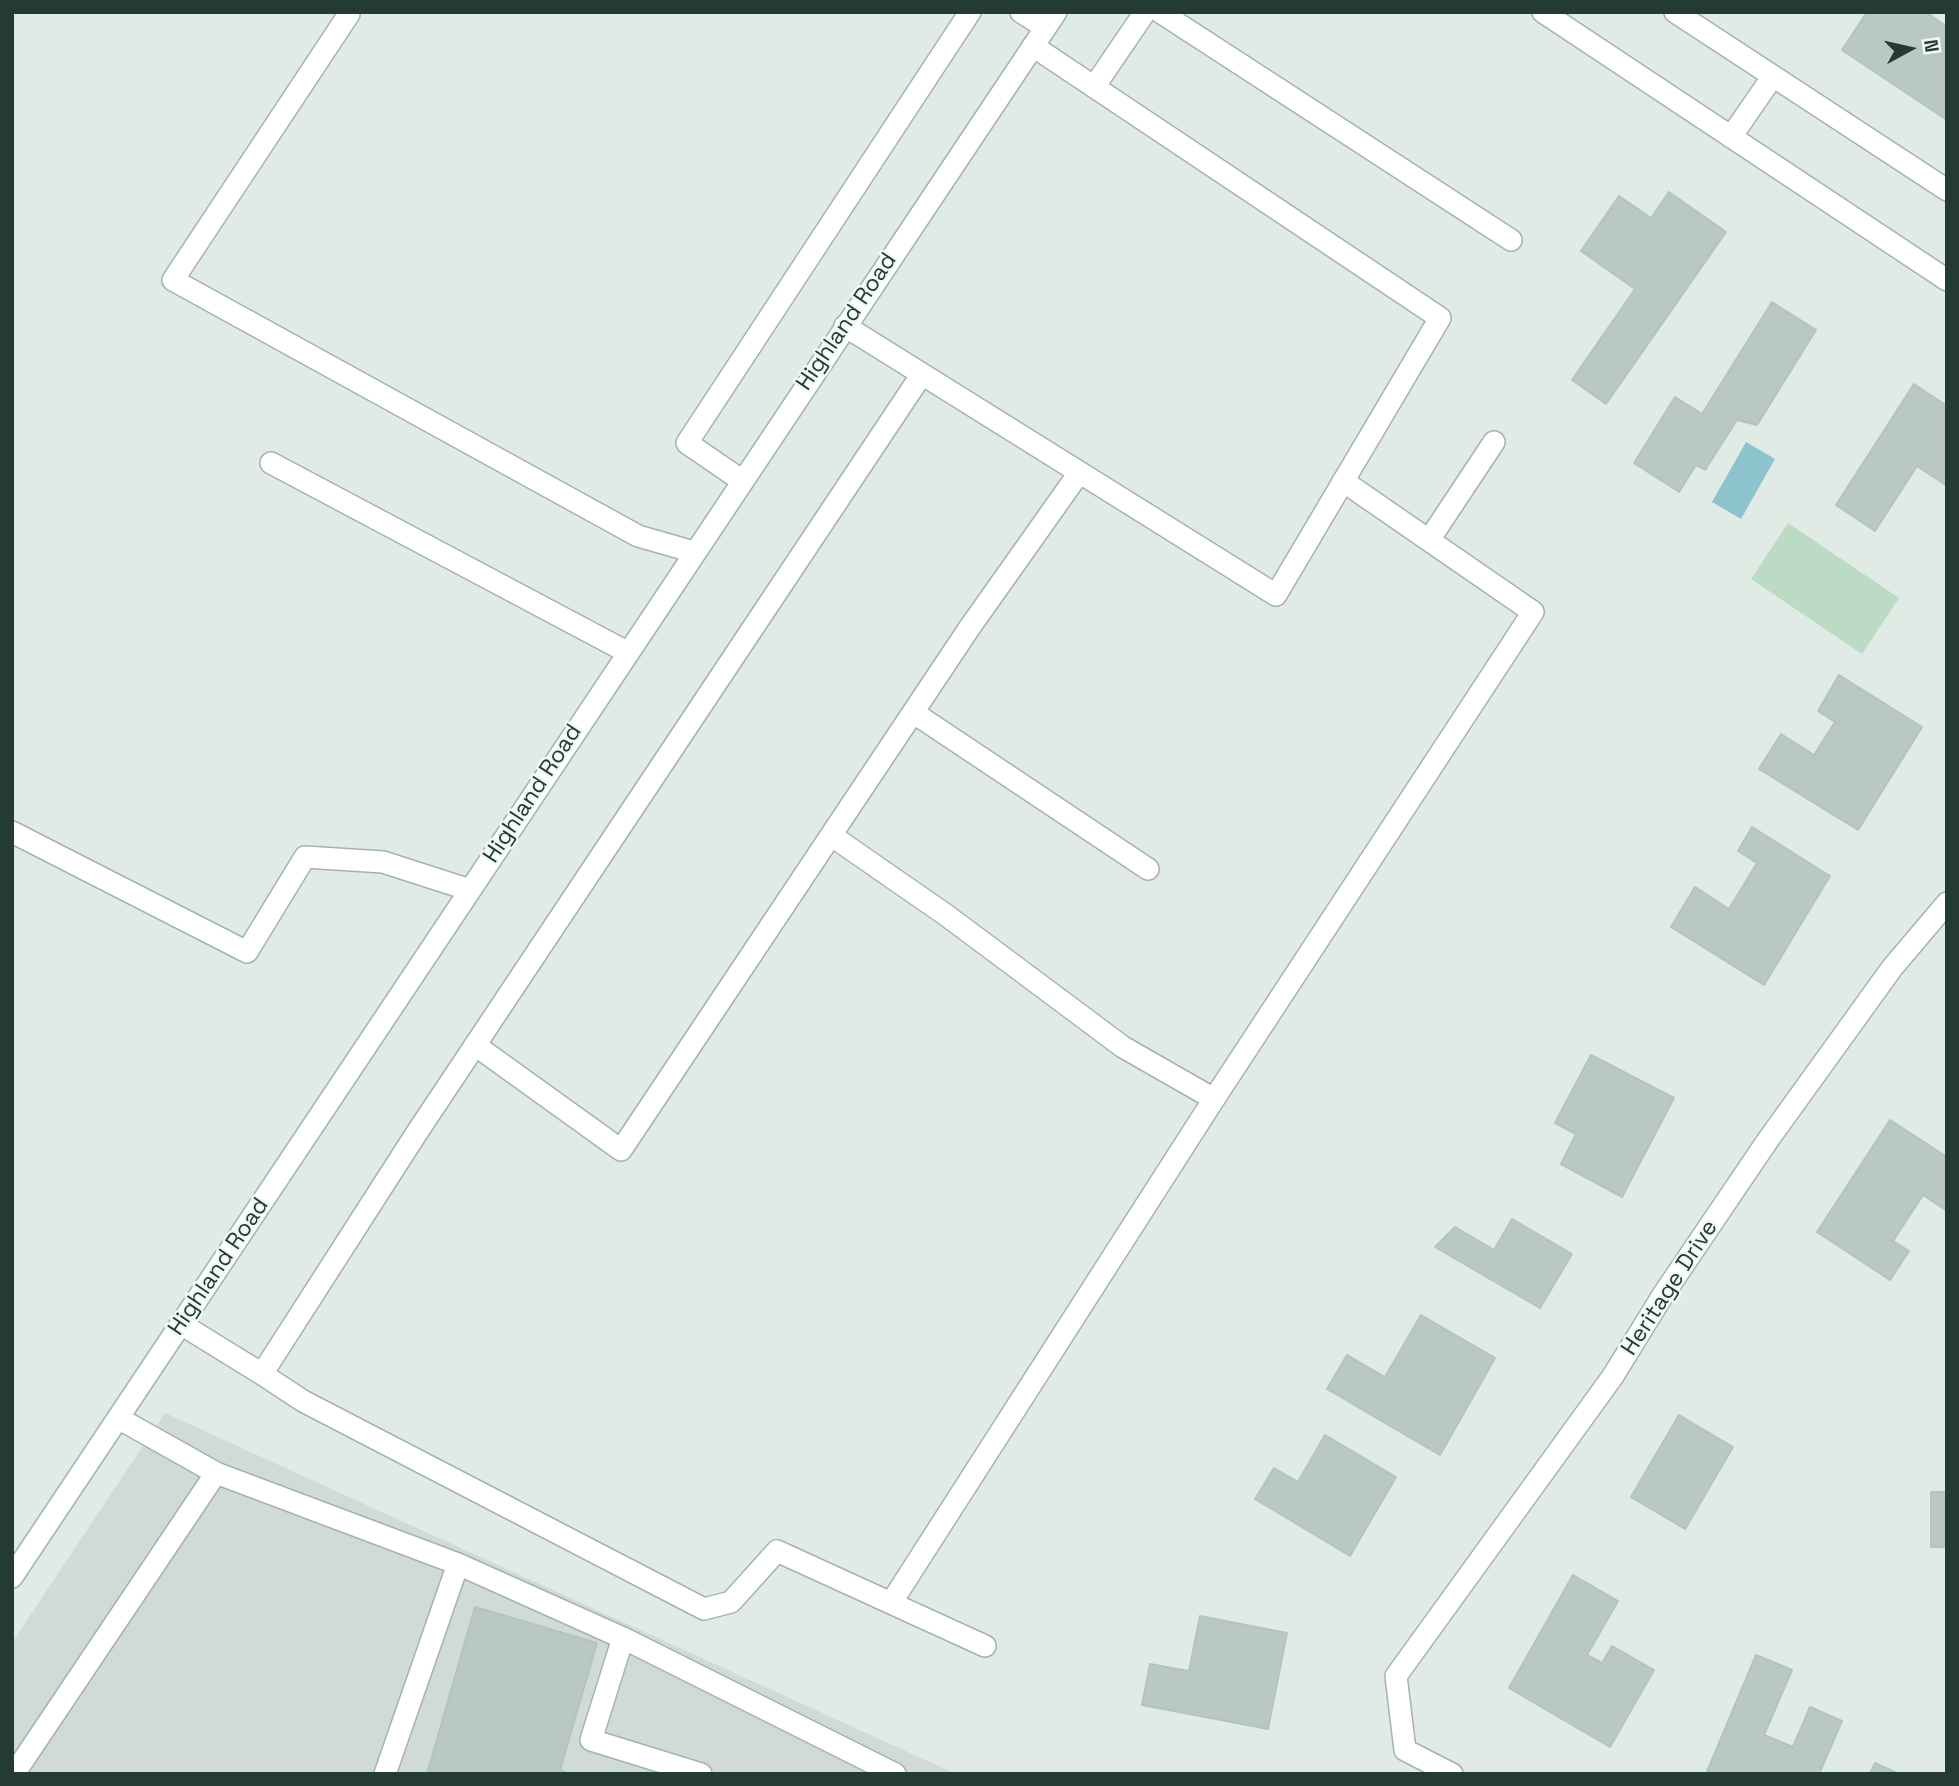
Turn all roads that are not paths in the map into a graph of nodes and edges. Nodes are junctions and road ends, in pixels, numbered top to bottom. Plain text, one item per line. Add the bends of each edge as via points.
1 (970, 12) edge
2 (1021, 12) edge
3 (1146, 12) edge
4 (1160, 12) edge
5 (1543, 12) edge
6 (1675, 12) edge
7 (349, 14) dead end
8 (1051, 20) edge
9 (1033, 46) junction
10 (1773, 76) junction
11 (1094, 87) junction
12 (1731, 137) junction
13 (1947, 190) edge
14 (1511, 240) dead end
15 (1947, 280) edge
16 (845, 327) junction
17 (922, 374) junction
18 (1494, 442) dead end
19 (271, 463) dead end
20 (1079, 473) junction
21 (741, 480) junction
22 (1343, 481) junction
23 (1429, 540) junction
24 (694, 552) junction
25 (627, 652) junction
26 (914, 713) junction
27 (12, 832) edge
28 (832, 836) junction
29 (1148, 869) dead end
30 (470, 890) junction
31 (1947, 903) edge
32 (475, 1045) junction
33 (1214, 1099) junction
34 (181, 1324) junction
35 (262, 1374) junction
36 (118, 1418) junction
37 (216, 1474) junction
38 (458, 1564) junction
39 (12, 1577) edge
40 (891, 1603) junction
41 (623, 1638) junction
42 (985, 1646) dead end
43 (14, 1774) edge
44 (385, 1774) edge
45 (701, 1774) edge
46 (894, 1774) edge
47 (1452, 1774) edge

1 - 21 street via 687,443
2 - 8 street
3 - 11 street
4 - 14 street
5 - 12 street
6 - 10 street
7 - 24 street via 173,280 638,536
8 - 9 street, Highland Road
9 - 11 street
9 - 16 street, Highland Road
10 - 12 street
10 - 13 street
11 - 22 street via 1440,318
12 - 15 street
16 - 17 street
16 - 21 street, Highland Road
17 - 20 street
17 - 32 street
18 - 23 street
19 - 25 street
20 - 22 street via 1276,595
20 - 26 street
21 - 24 street, Highland Road
22 - 23 street
23 - 33 street via 1533,612
24 - 25 street, Highland Road
25 - 30 street, Highland Road
26 - 28 street
26 - 29 street
27 - 30 street via 247,952 304,857 383,862
28 - 32 street via 621,1150
28 - 33 street via 1123,1046
30 - 34 street, Highland Road
31 - 47 street, Heritage Drive via 1892,968 1768,1140 1613,1376 1396,1676 1405,1750
32 - 35 street
33 - 40 street
34 - 35 street
34 - 36 street, Highland Road
35 - 40 street via 303,1401 704,1609 731,1602 777,1551
36 - 37 street
36 - 39 street, Highland Road
37 - 38 street
37 - 43 street
38 - 41 street
38 - 44 street
40 - 42 street
41 - 45 street via 591,1740
41 - 46 street

